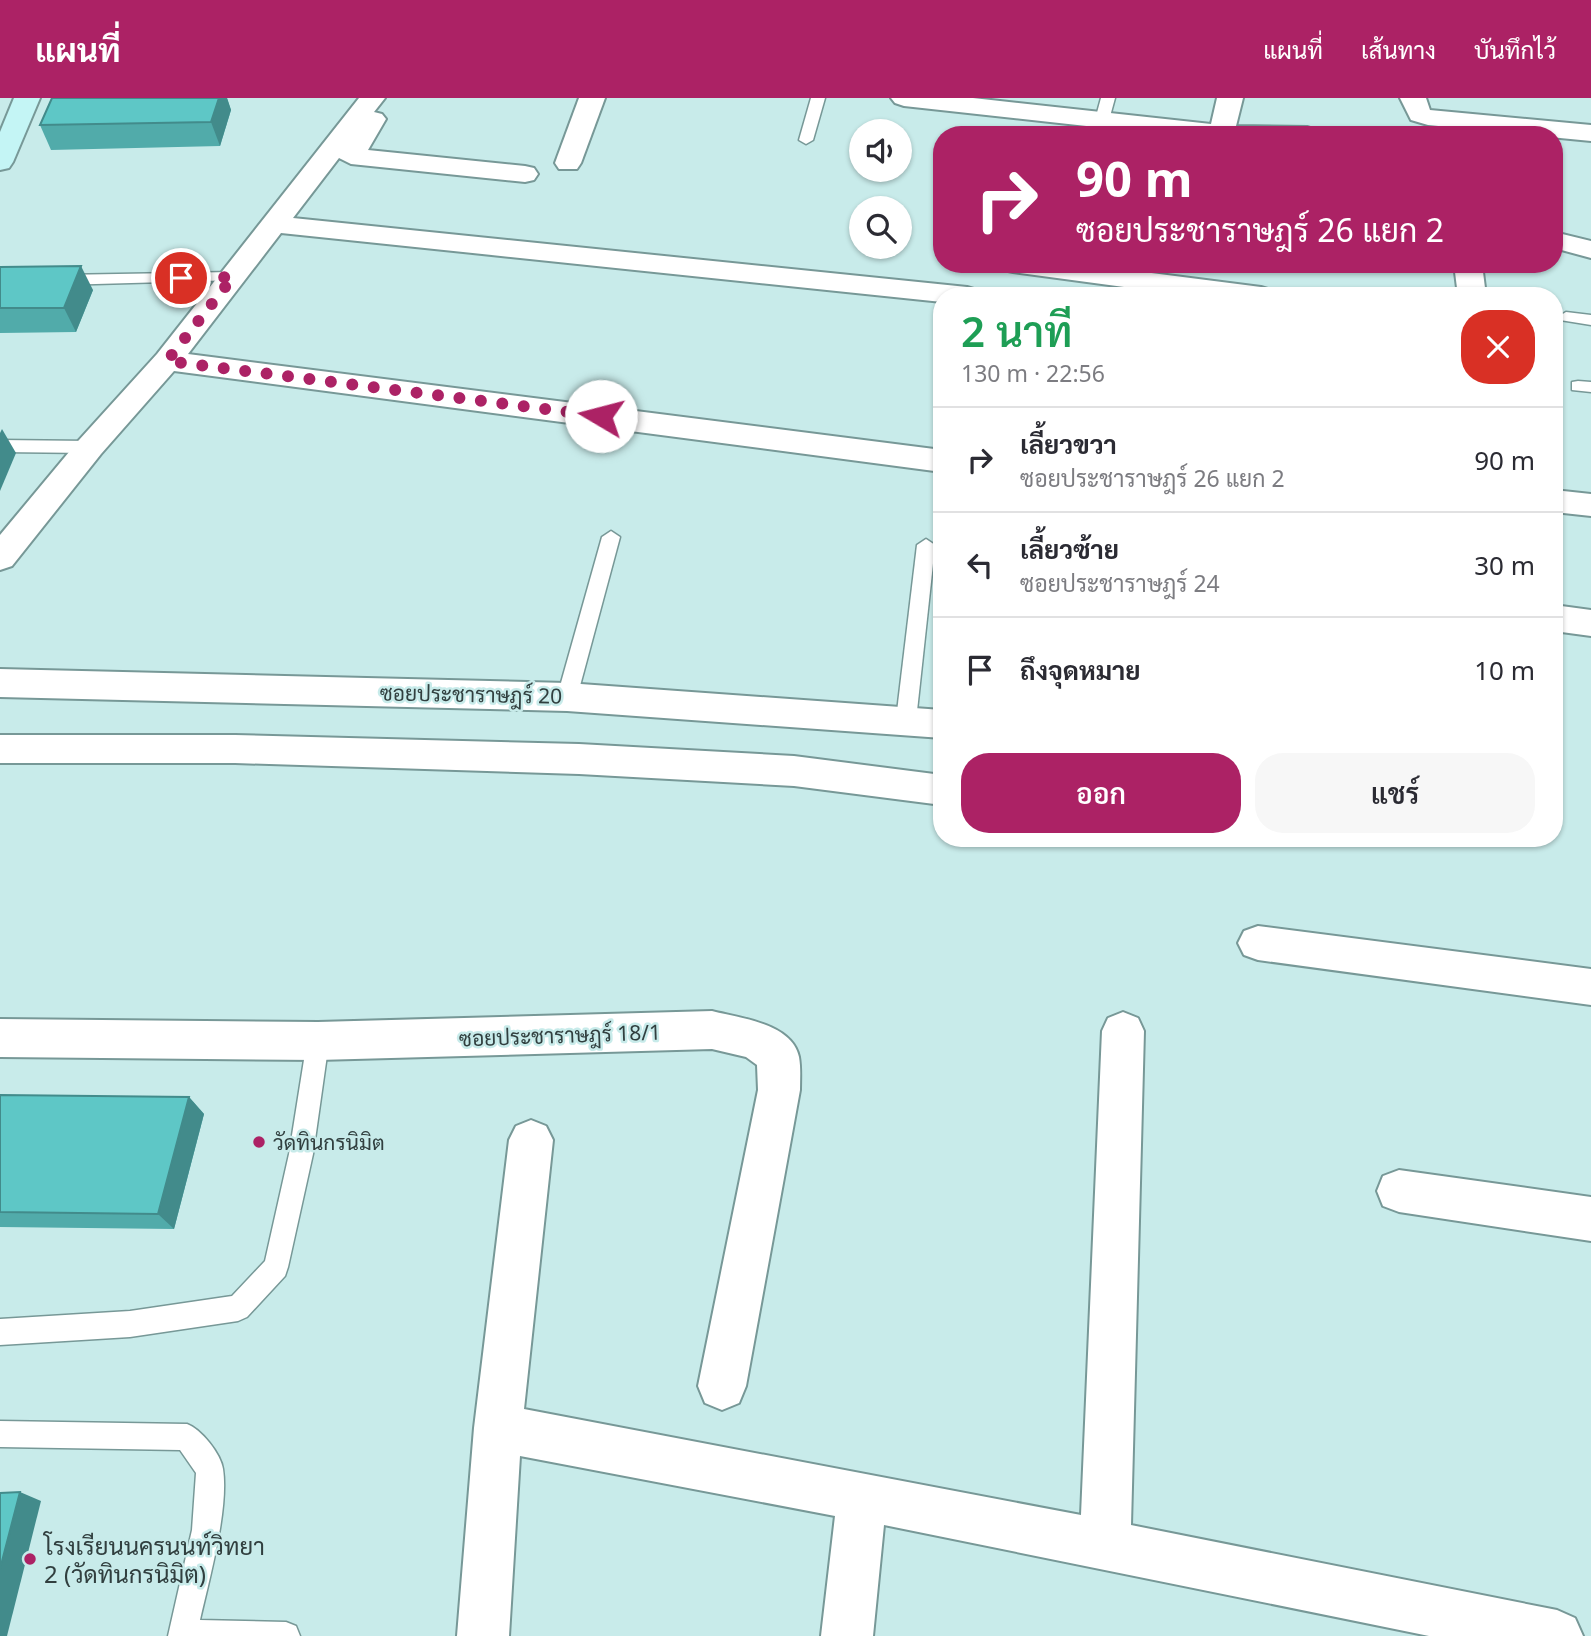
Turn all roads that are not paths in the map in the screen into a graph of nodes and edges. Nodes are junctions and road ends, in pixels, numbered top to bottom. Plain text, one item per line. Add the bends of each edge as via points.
1 (27, 98) edge
2 (592, 98) edge
3 (818, 98) edge
4 (904, 98) edge
5 (1230, 98) edge
6 (1413, 98) edge
7 (377, 100) edge
8 (1105, 109) edge
9 (1188, 126) edge
10 (1224, 126) edge
11 (1520, 126) edge
12 (1563, 130) edge
13 (356, 131) junction
14 (1591, 133) edge
15 (806, 140) dead end
16 (0, 162) edge
17 (568, 163) dead end
18 (525, 174) dead end
19 (276, 224) junction
20 (1563, 242) edge
21 (1591, 250) edge
22 (933, 273) edge
23 (933, 273) edge
24 (233, 277) junction
25 (987, 277) edge
26 (41, 281) edge
27 (1131, 287) edge
28 (1566, 317) dead end
29 (1591, 320) edge
30 (167, 361) junction
31 (0, 446) edge
32 (90, 447) junction
33 (933, 460) edge
34 (1563, 502) edge
35 (1591, 505) edge
36 (611, 537) dead end
37 (926, 545) dead end
38 (0, 558) edge
39 (1563, 619) edge
40 (1591, 623) edge
41 (0, 683) edge
42 (567, 697) junction
43 (906, 720) junction
44 (933, 723) edge
45 (0, 749) edge
46 (933, 789) edge
47 (1258, 943) dead end
48 (1591, 987) edge
49 (1123, 1031) dead end
50 (0, 1038) edge
51 (318, 1041) junction
52 (531, 1140) dead end
53 (1399, 1191) dead end
54 (1591, 1220) edge
55 (0, 1332) edge
56 (722, 1386) dead end
57 (498, 1428) junction
58 (0, 1434) edge
59 (862, 1496) junction
60 (1105, 1544) junction
61 (182, 1635) edge
62 (286, 1636) edge
63 (483, 1636) edge
64 (847, 1636) edge
65 (1557, 1636) edge

1 - 16 main road
2 - 17 street
3 - 15 lane
4 - 8 street
5 - 10 street
6 - 11 street via 1420,115
7 - 13 street
8 - 9 street
12 - 14 street
13 - 18 street via 351,156
13 - 19 street
19 - 23 street
19 - 24 street
20 - 21 street
22 - 25 street
24 - 26 lane
24 - 30 street
25 - 27 street
28 - 29 lane
30 - 32 street
30 - 33 street
31 - 32 lane
32 - 38 street
34 - 35 street
36 - 42 lane
37 - 43 lane
39 - 40 street
41 - 42 street, ซอยประชาราษฎร์ 20
42 - 43 street, ซอยประชาราษฎร์ 20
43 - 44 street, ซอยประชาราษฎร์ 20
45 - 46 street via 235,749 579,759 794,771
47 - 48 street
49 - 60 street
50 - 51 street, ซอยประชาราษฎร์ 18/1
51 - 55 lane via 301,1154 276,1267 238,1308 130,1324
51 - 56 street, ซอยประชาราษฎร์ 18/1 via 712,1030 757,1041 778,1056 779,1090
52 - 57 street
53 - 54 street
57 - 59 street
57 - 63 street
58 - 61 lane via 187,1437 210,1469 206,1530
59 - 60 street
59 - 64 street
60 - 65 street
61 - 62 lane

